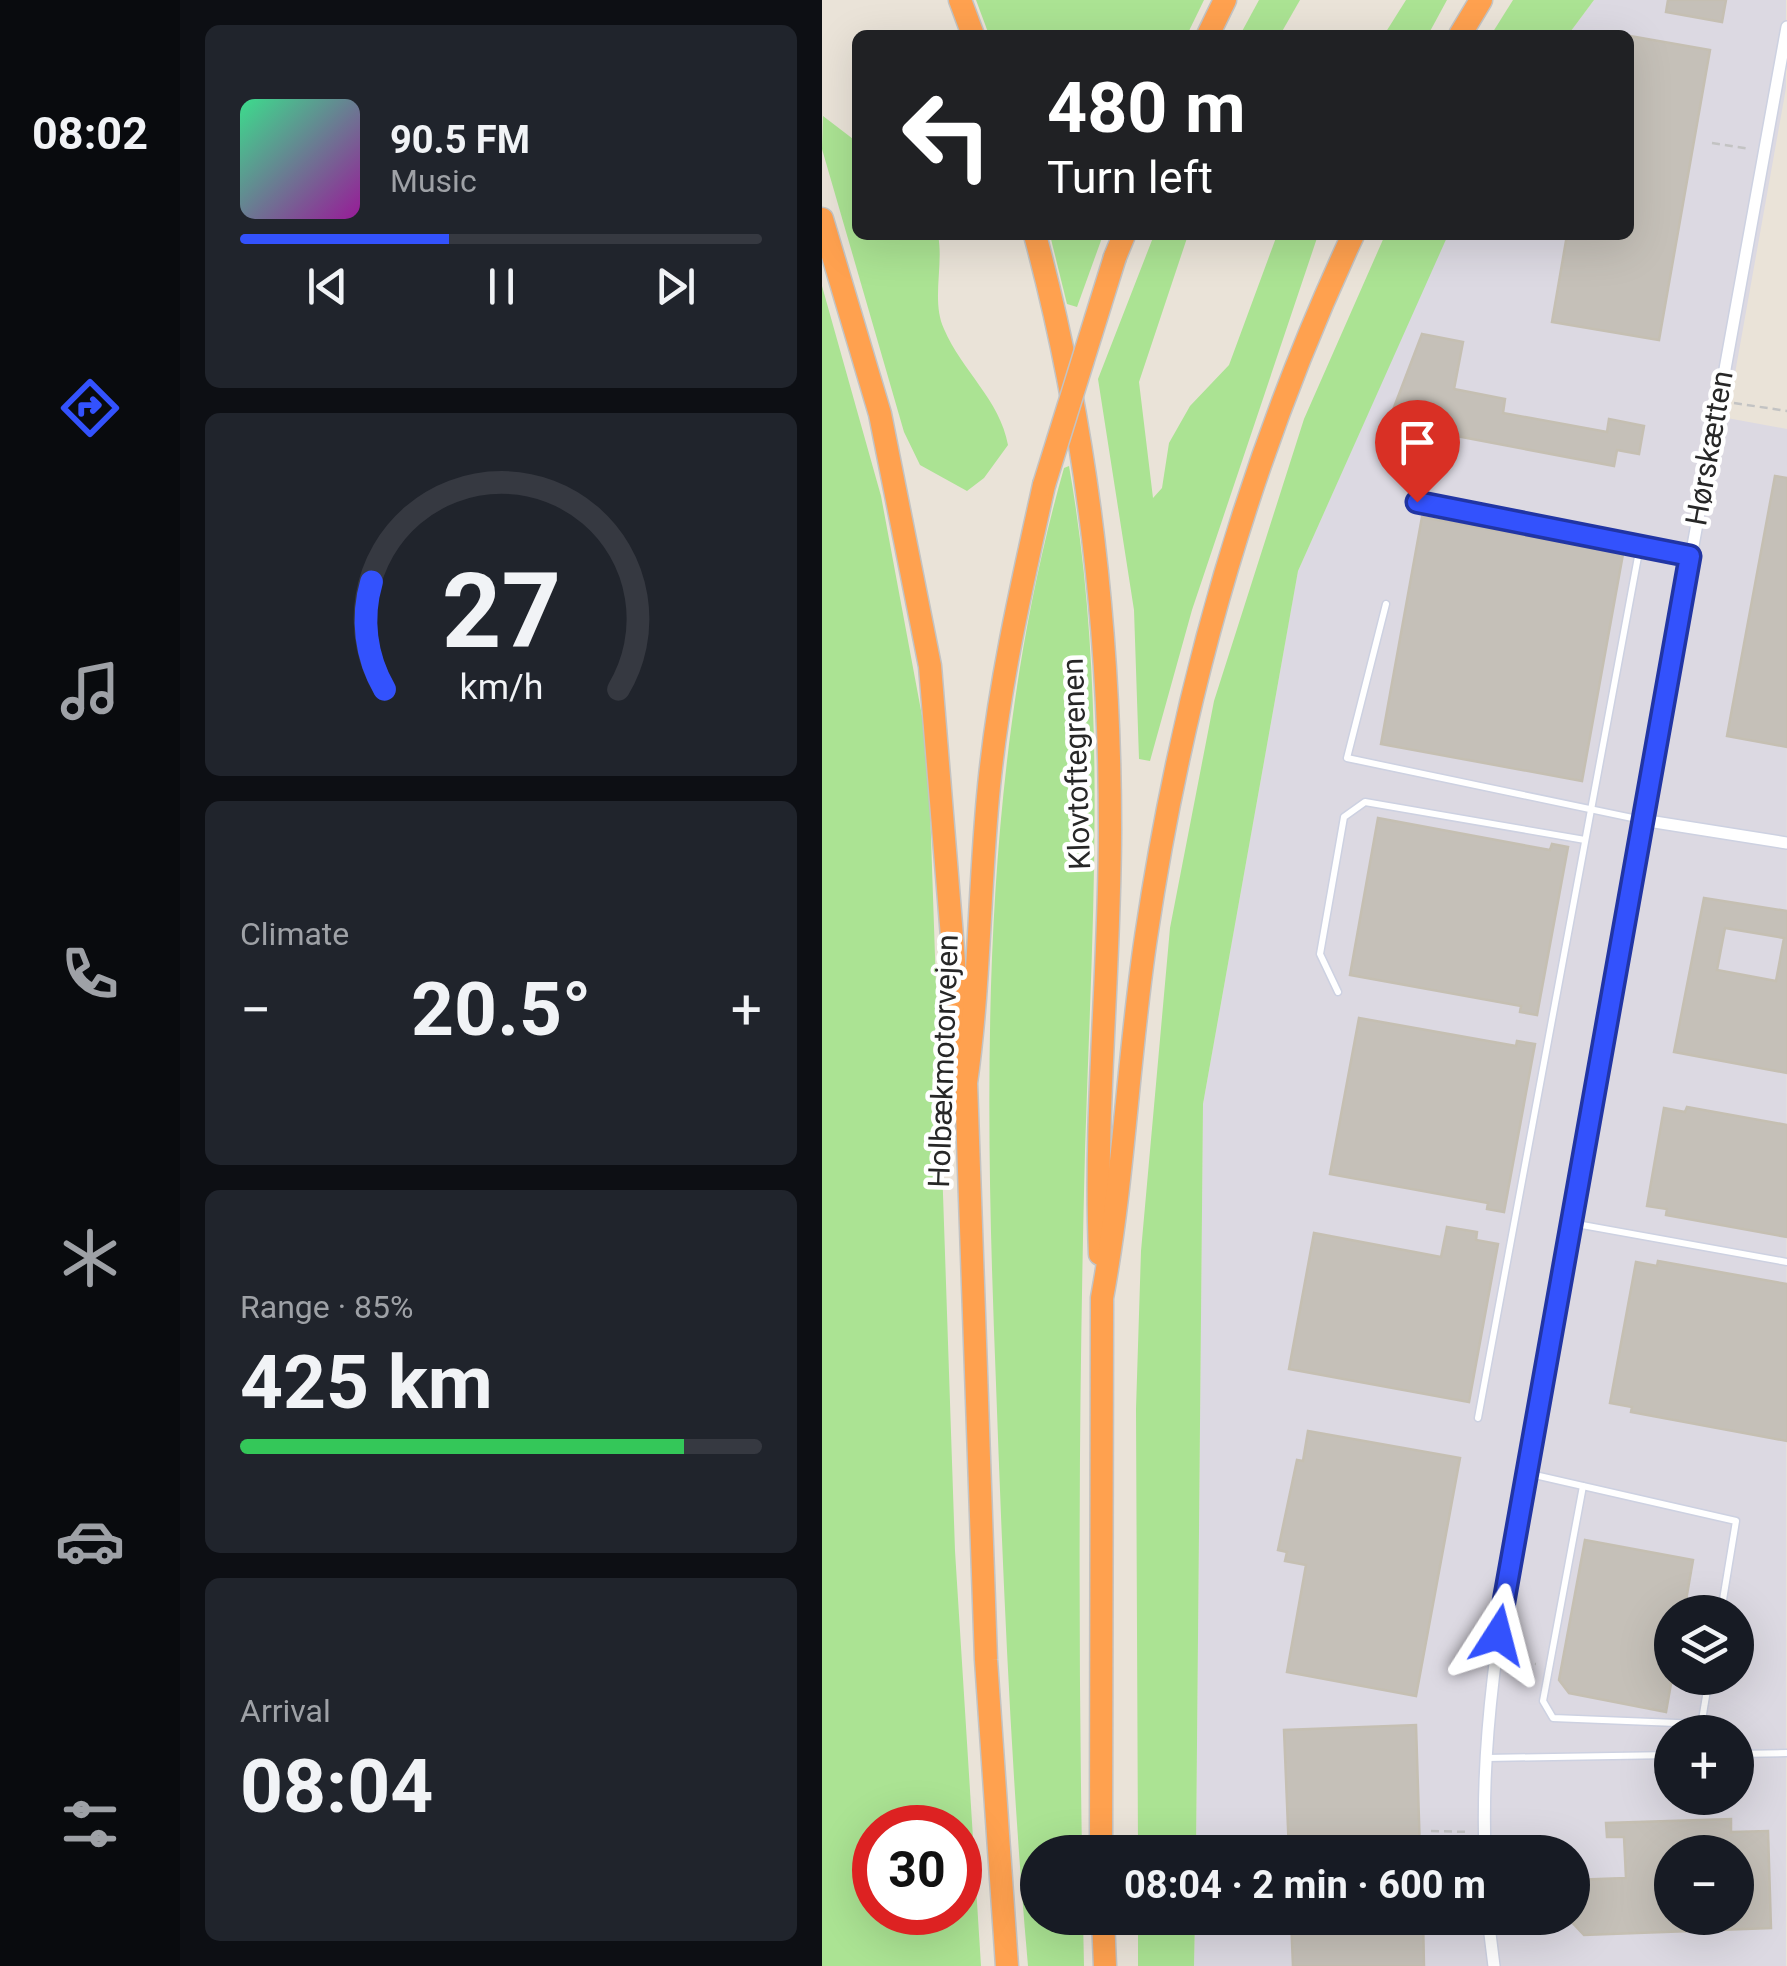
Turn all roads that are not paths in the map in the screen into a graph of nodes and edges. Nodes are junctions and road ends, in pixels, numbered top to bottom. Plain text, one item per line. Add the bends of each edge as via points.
1 (960, 0) edge
2 (1225, 0) edge
3 (1482, 0) edge
4 (1786, 27) edge
5 (971, 30) edge
6 (1210, 30) edge
7 (1463, 30) edge
8 (822, 218) edge
9 (1036, 240) edge
10 (1122, 240) edge
11 (1351, 240) edge
12 (1417, 502) dead end
13 (1640, 546) junction
14 (1690, 556) junction
15 (1386, 604) dead end
16 (1590, 808) junction
17 (1642, 820) junction
18 (1585, 840) junction
19 (1786, 843) edge
20 (1338, 992) dead end
21 (966, 1083) junction
22 (1570, 1223) junction
23 (1786, 1262) edge
24 (1102, 1298) junction
25 (1478, 1418) dead end
26 (1525, 1473) junction
27 (1583, 1486) junction
28 (1723, 1595) edge
29 (1654, 1725) edge
30 (1786, 1753) edge
31 (1754, 1754) edge
32 (1654, 1755) edge
33 (1487, 1758) junction
34 (1102, 1835) edge
35 (1484, 1835) edge
36 (1103, 1935) edge
37 (1490, 1935) edge
38 (1006, 1966) edge
39 (1104, 1966) edge
40 (1494, 1966) edge

1 - 5 highway
2 - 6 highway
3 - 7 highway
4 - 14 street, Hørskætten
8 - 21 highway via 880,414 924,631
9 - 24 highway, Klovtoftegrenen via 1079,438 1105,668 1110,832
10 - 21 highway, Holbækmotorvejen, bridge via 1044,485 1013,630 989,781
11 - 24 highway via 1256,474 1198,673 1148,923 1117,1217
12 - 13 lane
13 - 14 lane
13 - 16 lane
14 - 17 street, Hørskætten
15 - 16 lane via 1347,758
16 - 17 lane
16 - 18 lane
17 - 19 street
17 - 22 street, Hørskætten
18 - 20 lane via 1365,802 1344,817 1320,954
18 - 25 lane
21 - 38 highway, Holbækmotorvejen via 985,1641
22 - 23 lane
22 - 26 street, Hørskætten
24 - 34 highway
26 - 27 lane
26 - 33 street, Hørskætten
27 - 28 lane via 1736,1521
27 - 29 lane via 1543,1701 1553,1718
30 - 31 lane
32 - 33 lane
33 - 35 street, Hørskætten
36 - 39 highway
37 - 40 street

